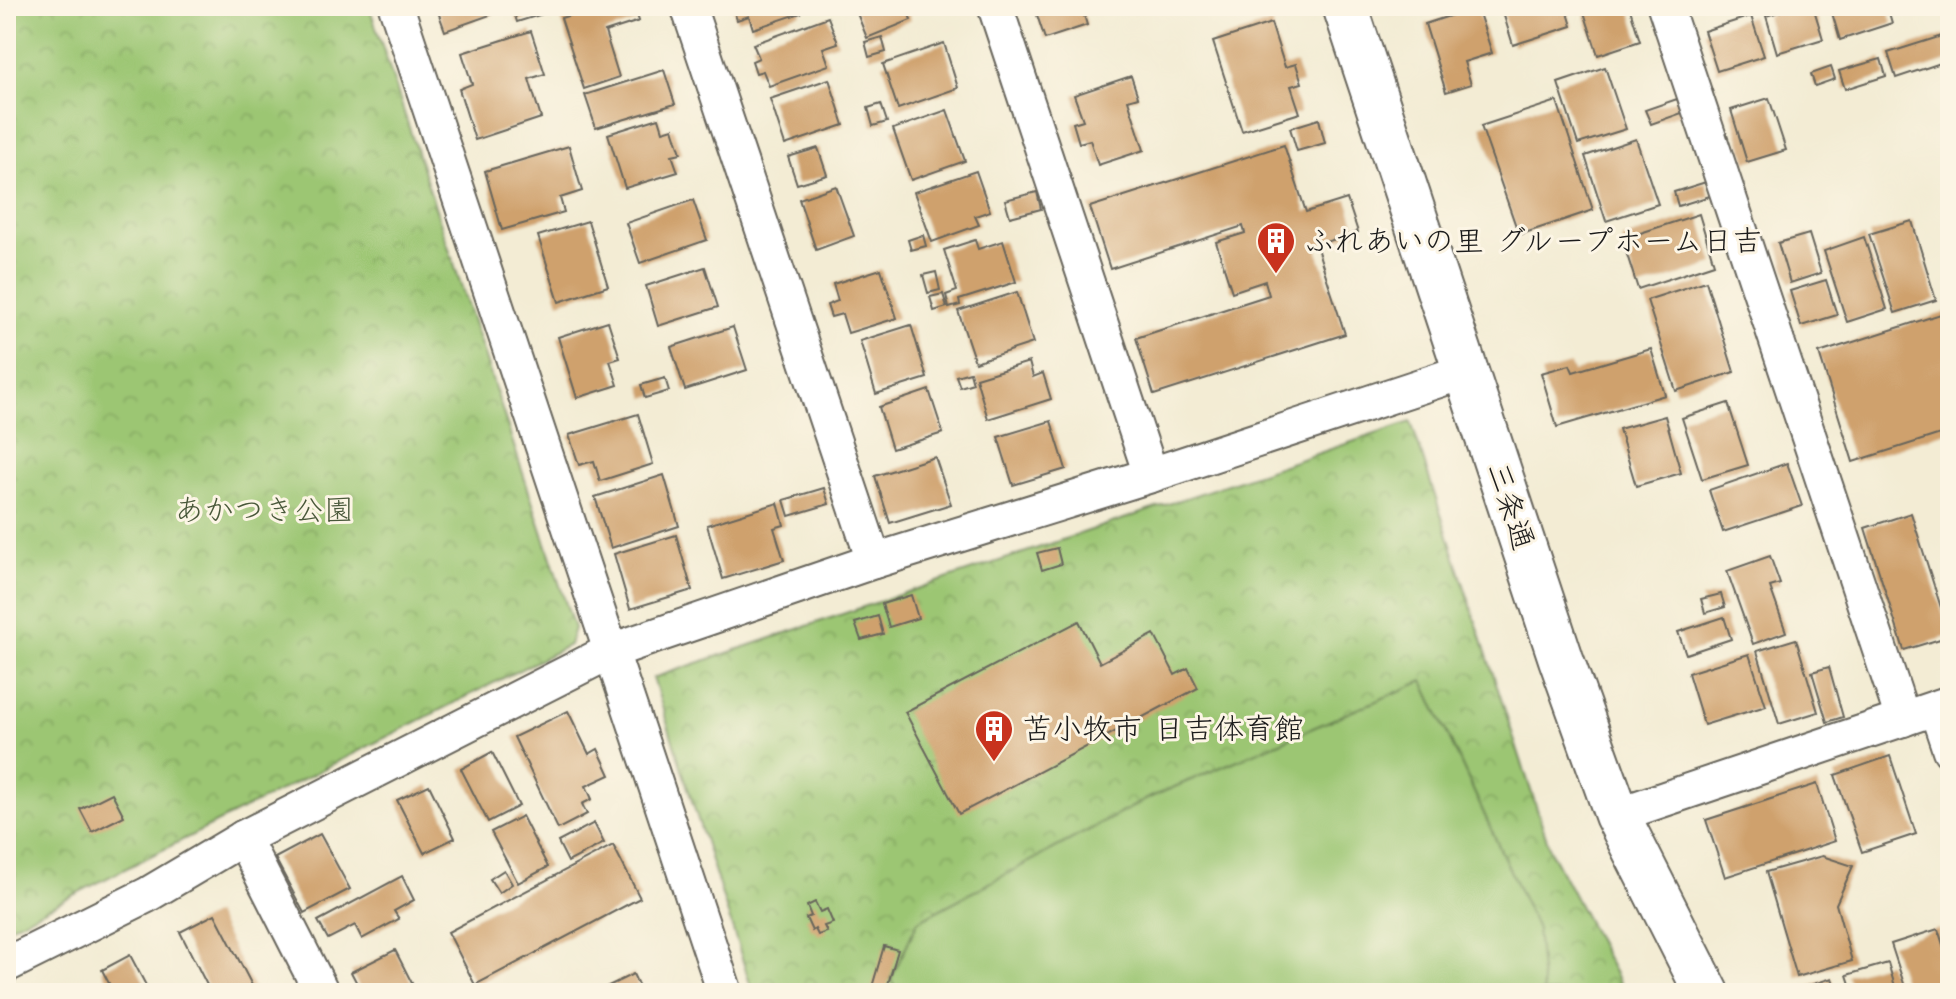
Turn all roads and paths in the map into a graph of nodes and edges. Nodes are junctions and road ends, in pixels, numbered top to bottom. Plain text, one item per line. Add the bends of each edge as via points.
1 (396, 6) edge
2 (688, 6) edge
3 (995, 6) edge
4 (1345, 6) edge
5 (1665, 6) edge
6 (1466, 371) junction
7 (1151, 475) junction
8 (874, 561) junction
9 (611, 651) junction
10 (1943, 706) edge
11 (1903, 719) junction
12 (1950, 750) edge
13 (1617, 815) junction
14 (243, 838) junction
15 (6, 965) edge
16 (322, 993) edge
17 (725, 993) edge
18 (1707, 993) edge

1 - 9 street
2 - 8 street
3 - 7 street
4 - 6 street, 三条通
5 - 11 street
6 - 7 street
6 - 13 street, 三条通
7 - 8 street
8 - 9 street
9 - 14 street
9 - 17 street
10 - 11 street
10 - 12 street
11 - 13 street
13 - 18 street, 三条通
14 - 15 street via 147,895
14 - 16 street

